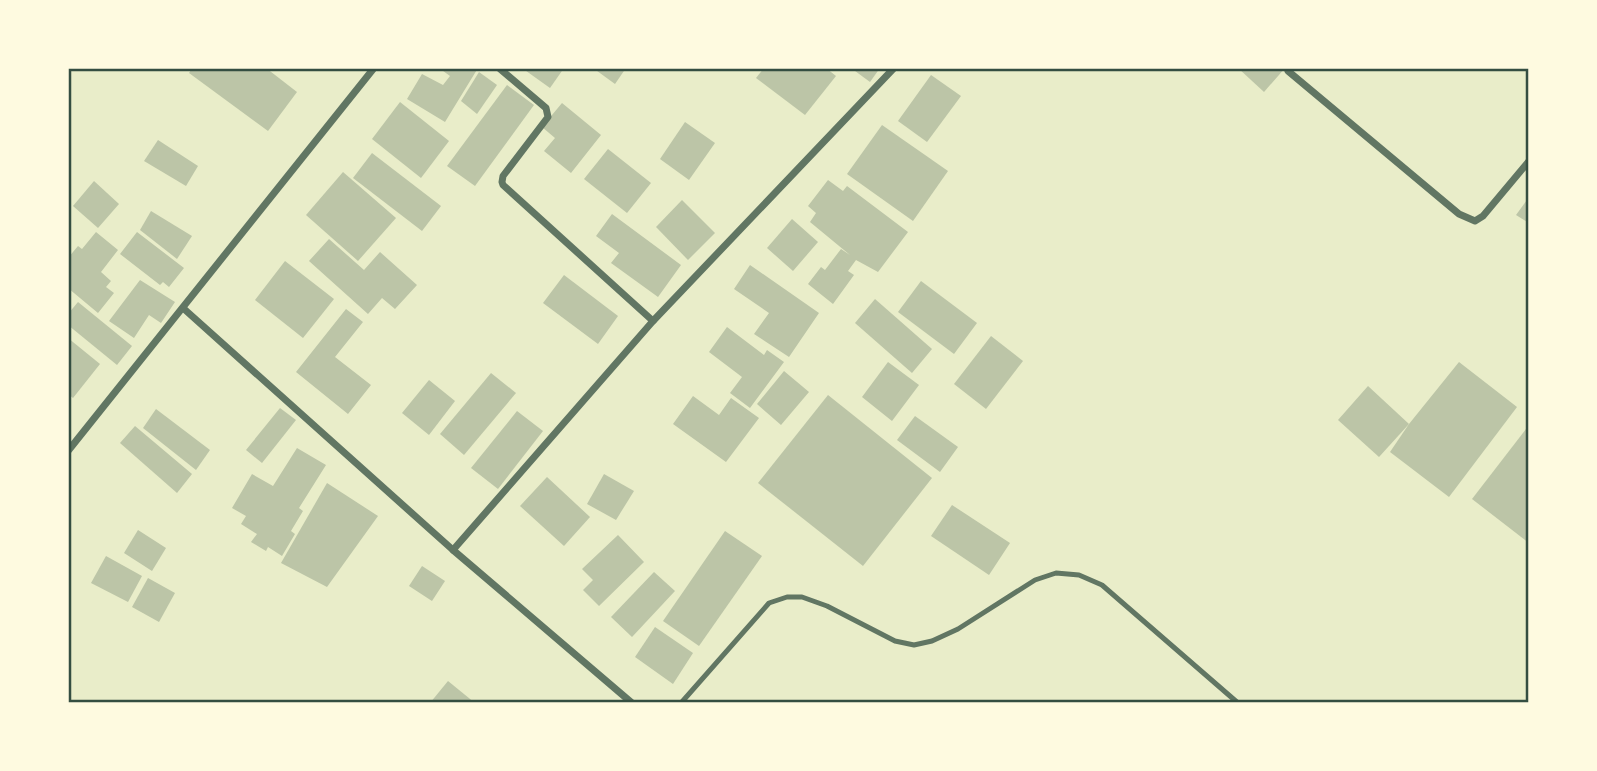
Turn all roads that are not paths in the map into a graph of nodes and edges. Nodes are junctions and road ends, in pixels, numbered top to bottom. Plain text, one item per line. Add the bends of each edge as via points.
1 (374, 68) edge
2 (499, 68) edge
3 (894, 68) edge
4 (1288, 71) dead end
5 (1529, 161) edge
6 (184, 308) junction
7 (653, 321) junction
8 (68, 452) edge
9 (453, 550) junction
10 (632, 703) edge
11 (681, 703) edge
12 (1238, 703) edge

1 - 6 street
2 - 7 street via 548,112 503,176 503,185
3 - 7 street
4 - 5 street via 1459,215 1475,221
6 - 8 street
6 - 9 street
7 - 9 street
9 - 10 street
11 - 12 lane via 769,603 802,597 895,641 914,645 958,629 1035,580 1056,573 1079,575 1102,585

